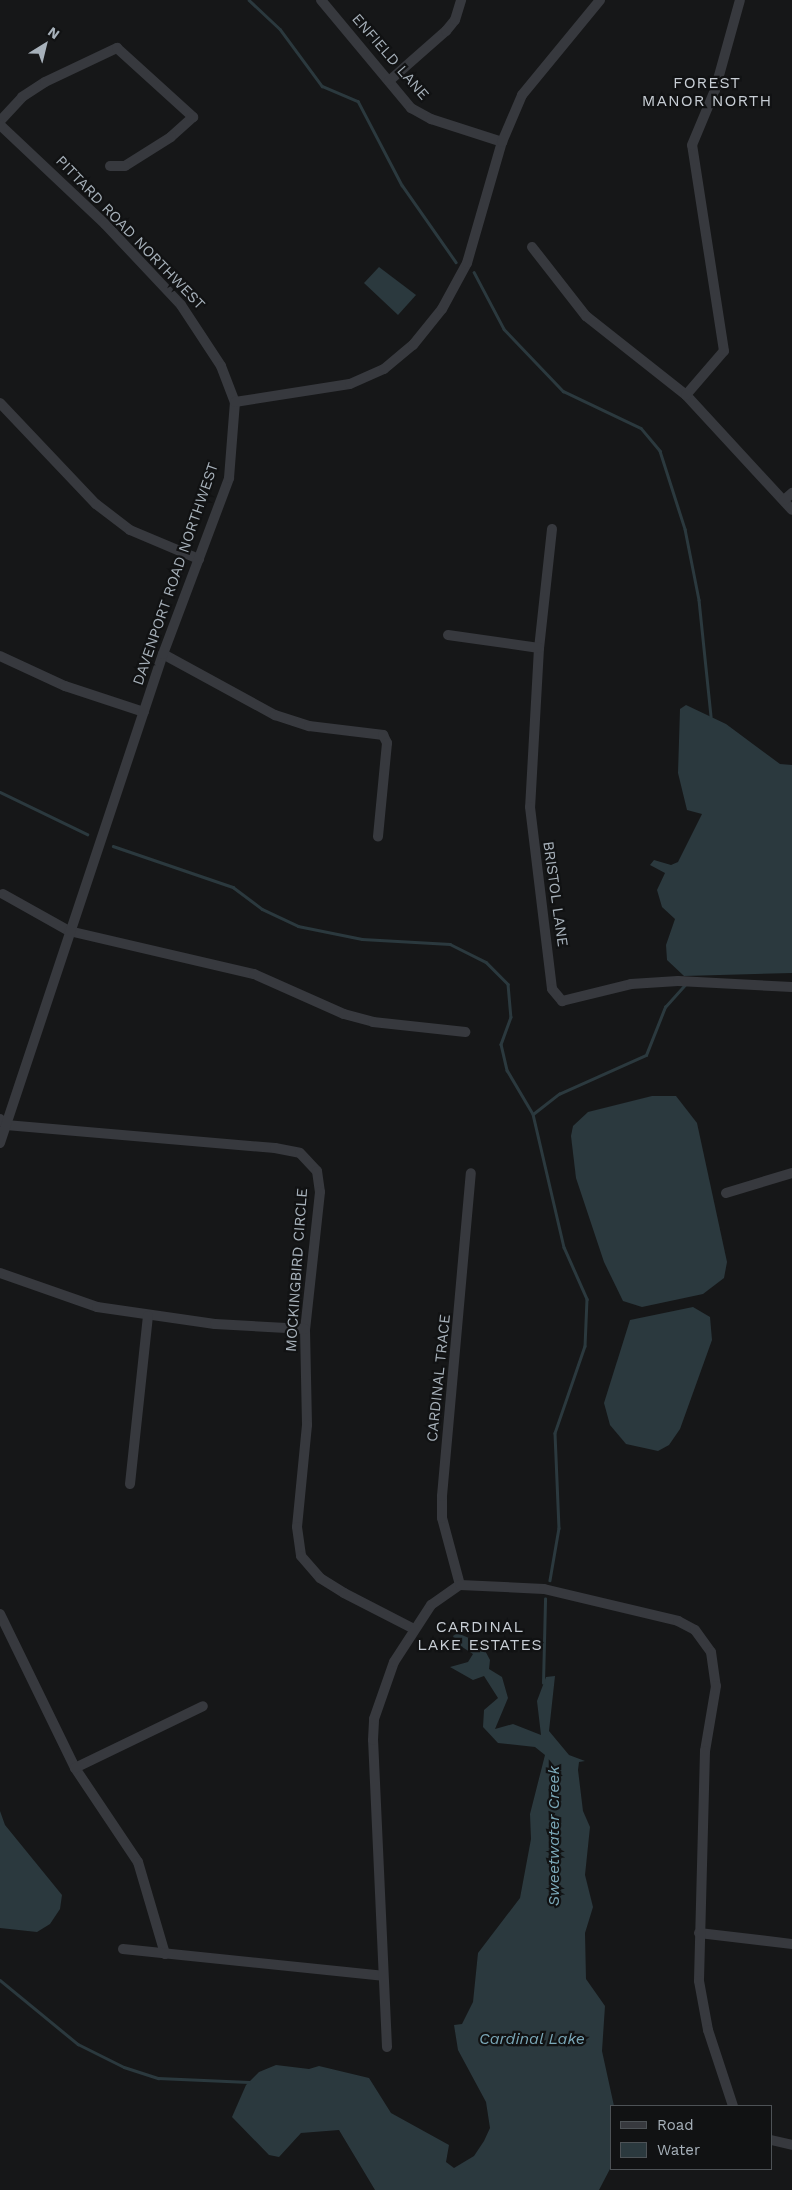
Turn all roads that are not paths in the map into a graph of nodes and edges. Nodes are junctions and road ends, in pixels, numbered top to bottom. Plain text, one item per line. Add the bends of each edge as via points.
1 (321, 0) edge
2 (460, 0) edge
3 (600, 0) edge
4 (740, 0) edge
5 (389, 81) junction
6 (0, 121) edge
7 (0, 125) edge
8 (502, 142) junction
9 (110, 166) dead end
10 (532, 248) dead end
11 (686, 395) junction
12 (235, 402) junction
13 (0, 403) edge
14 (788, 497) edge
15 (792, 510) edge
16 (552, 529) dead end
17 (199, 559) junction
18 (448, 636) dead end
19 (539, 648) junction
20 (163, 654) junction
21 (0, 656) edge
22 (144, 712) junction
23 (378, 837) dead end
24 (3, 894) dead end
25 (69, 931) junction
26 (792, 987) edge
27 (466, 1032) dead end
28 (3, 1122) edge
29 (0, 1143) edge
30 (471, 1173) dead end
31 (792, 1173) edge
32 (726, 1193) dead end
33 (0, 1273) edge
34 (148, 1316) junction
35 (305, 1329) junction
36 (130, 1484) dead end
37 (460, 1585) junction
38 (0, 1614) edge
39 (414, 1629) junction
40 (203, 1706) dead end
41 (75, 1768) junction
42 (699, 1933) junction
43 (792, 1944) edge
44 (123, 1949) dead end
45 (165, 1954) junction
46 (382, 1976) junction
47 (387, 2047) dead end
48 (732, 2105) edge
49 (772, 2140) edge
50 (792, 2145) edge

1 - 5 street, ENFIELD LANE
2 - 5 street via 456,20
3 - 8 street via 522,95
4 - 11 street via 715,90 692,145 724,351
5 - 8 street, ENFIELD LANE via 421,114
6 - 9 street via 22,97 45,82 117,48 193,117 126,166
7 - 12 street, PITTARD ROAD NORTHWEST via 98,218 182,305 221,366
8 - 12 street via 466,264 442,309 413,345 384,369 350,384
10 - 11 street via 586,316
11 - 14 street
12 - 17 street, DAVENPORT ROAD NORTHWEST via 229,478
13 - 17 street via 96,504 130,530
14 - 15 street
16 - 19 street
17 - 20 street, DAVENPORT ROAD NORTHWEST
18 - 19 street
19 - 26 street, BRISTOL LANE via 530,807 552,989 562,1001 631,984 678,981
20 - 22 street, DAVENPORT ROAD NORTHWEST
20 - 23 street via 275,715 310,726 383,735 387,743
21 - 22 street via 65,686
22 - 25 street, DAVENPORT ROAD NORTHWEST
24 - 25 street
25 - 27 street via 254,974 373,1022
25 - 28 street, DAVENPORT ROAD NORTHWEST
28 - 29 street, DAVENPORT ROAD NORTHWEST
28 - 35 street, MOCKINGBIRD CIRCLE via 300,1153 317,1171 320,1192
30 - 37 street, CARDINAL TRACE via 465,1276 442,1496 442,1518
31 - 32 street
33 - 34 street via 72,1300
34 - 35 street
34 - 36 street
35 - 39 street, MOCKINGBIRD CIRCLE via 307,1425 297,1527 301,1556 328,1583
37 - 39 street via 430,1606
37 - 42 street via 544,1589 678,1621 695,1630 711,1652 716,1686 705,1751
38 - 41 street
39 - 46 street via 394,1662 374,1719
40 - 41 street
41 - 45 street via 138,1862
42 - 43 street
42 - 48 street via 698,1981 708,2030
44 - 45 street
45 - 46 street
46 - 47 street
49 - 50 street

